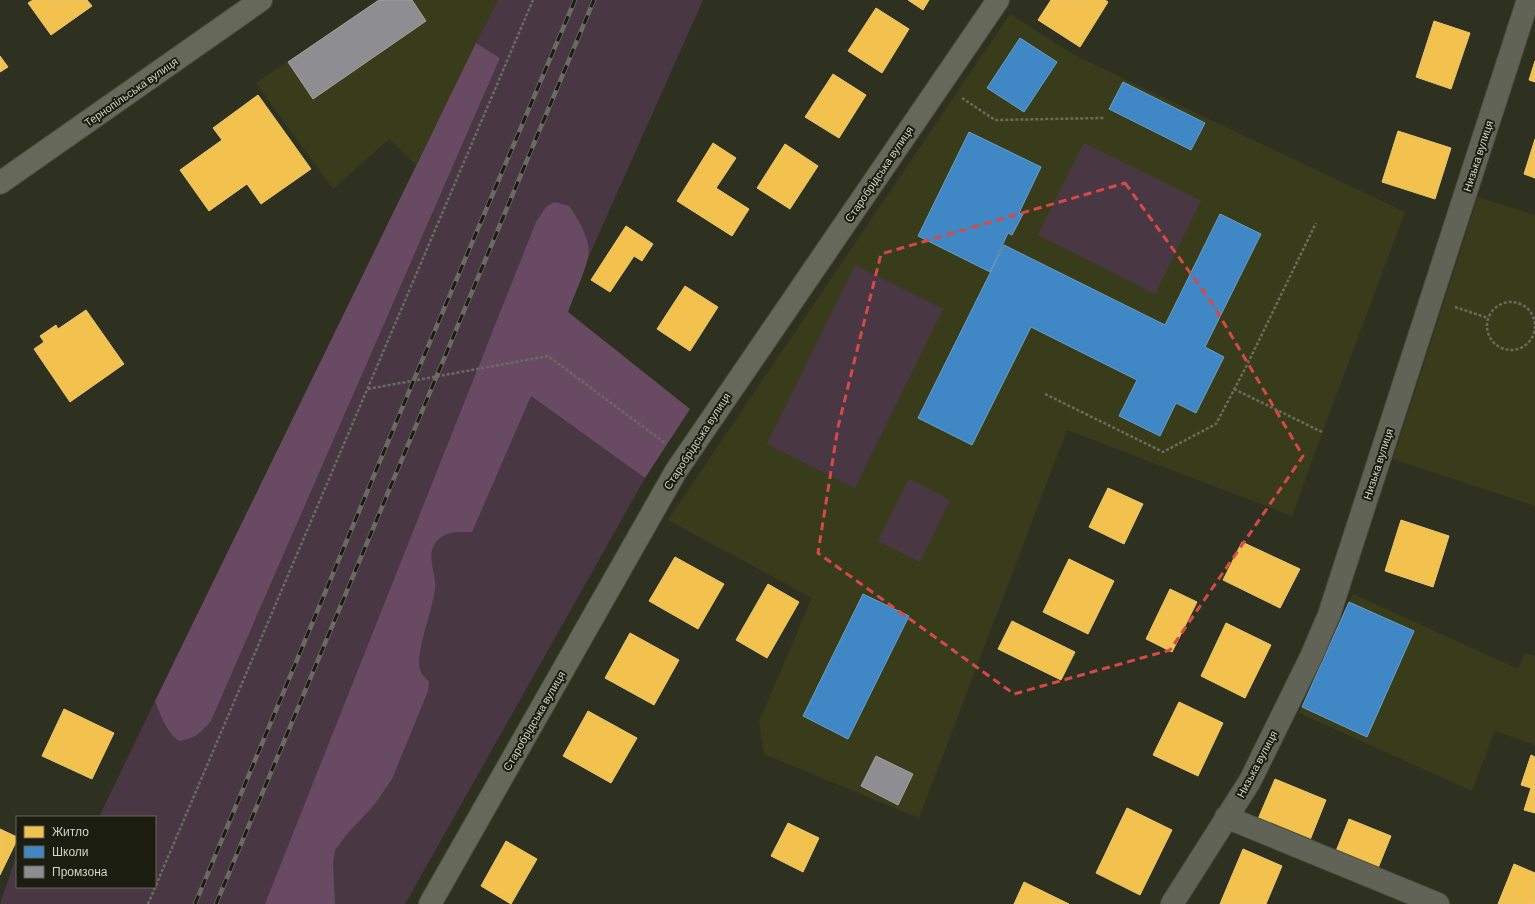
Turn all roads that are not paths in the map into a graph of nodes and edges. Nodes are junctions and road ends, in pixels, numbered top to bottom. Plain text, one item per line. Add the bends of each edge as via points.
1 (261, 0) edge
2 (998, 0) edge
3 (1528, 0) edge
4 (0, 183) edge
5 (1226, 817) junction
6 (430, 904) edge
7 (1172, 904) edge
8 (1438, 904) edge

1 - 4 street, Тернопільська вулиця
2 - 6 street, Старобрідська вулиця via 676,471
3 - 5 street, Низька вулиця via 1329,615 1250,781
5 - 7 street, Низька вулиця
5 - 8 street

